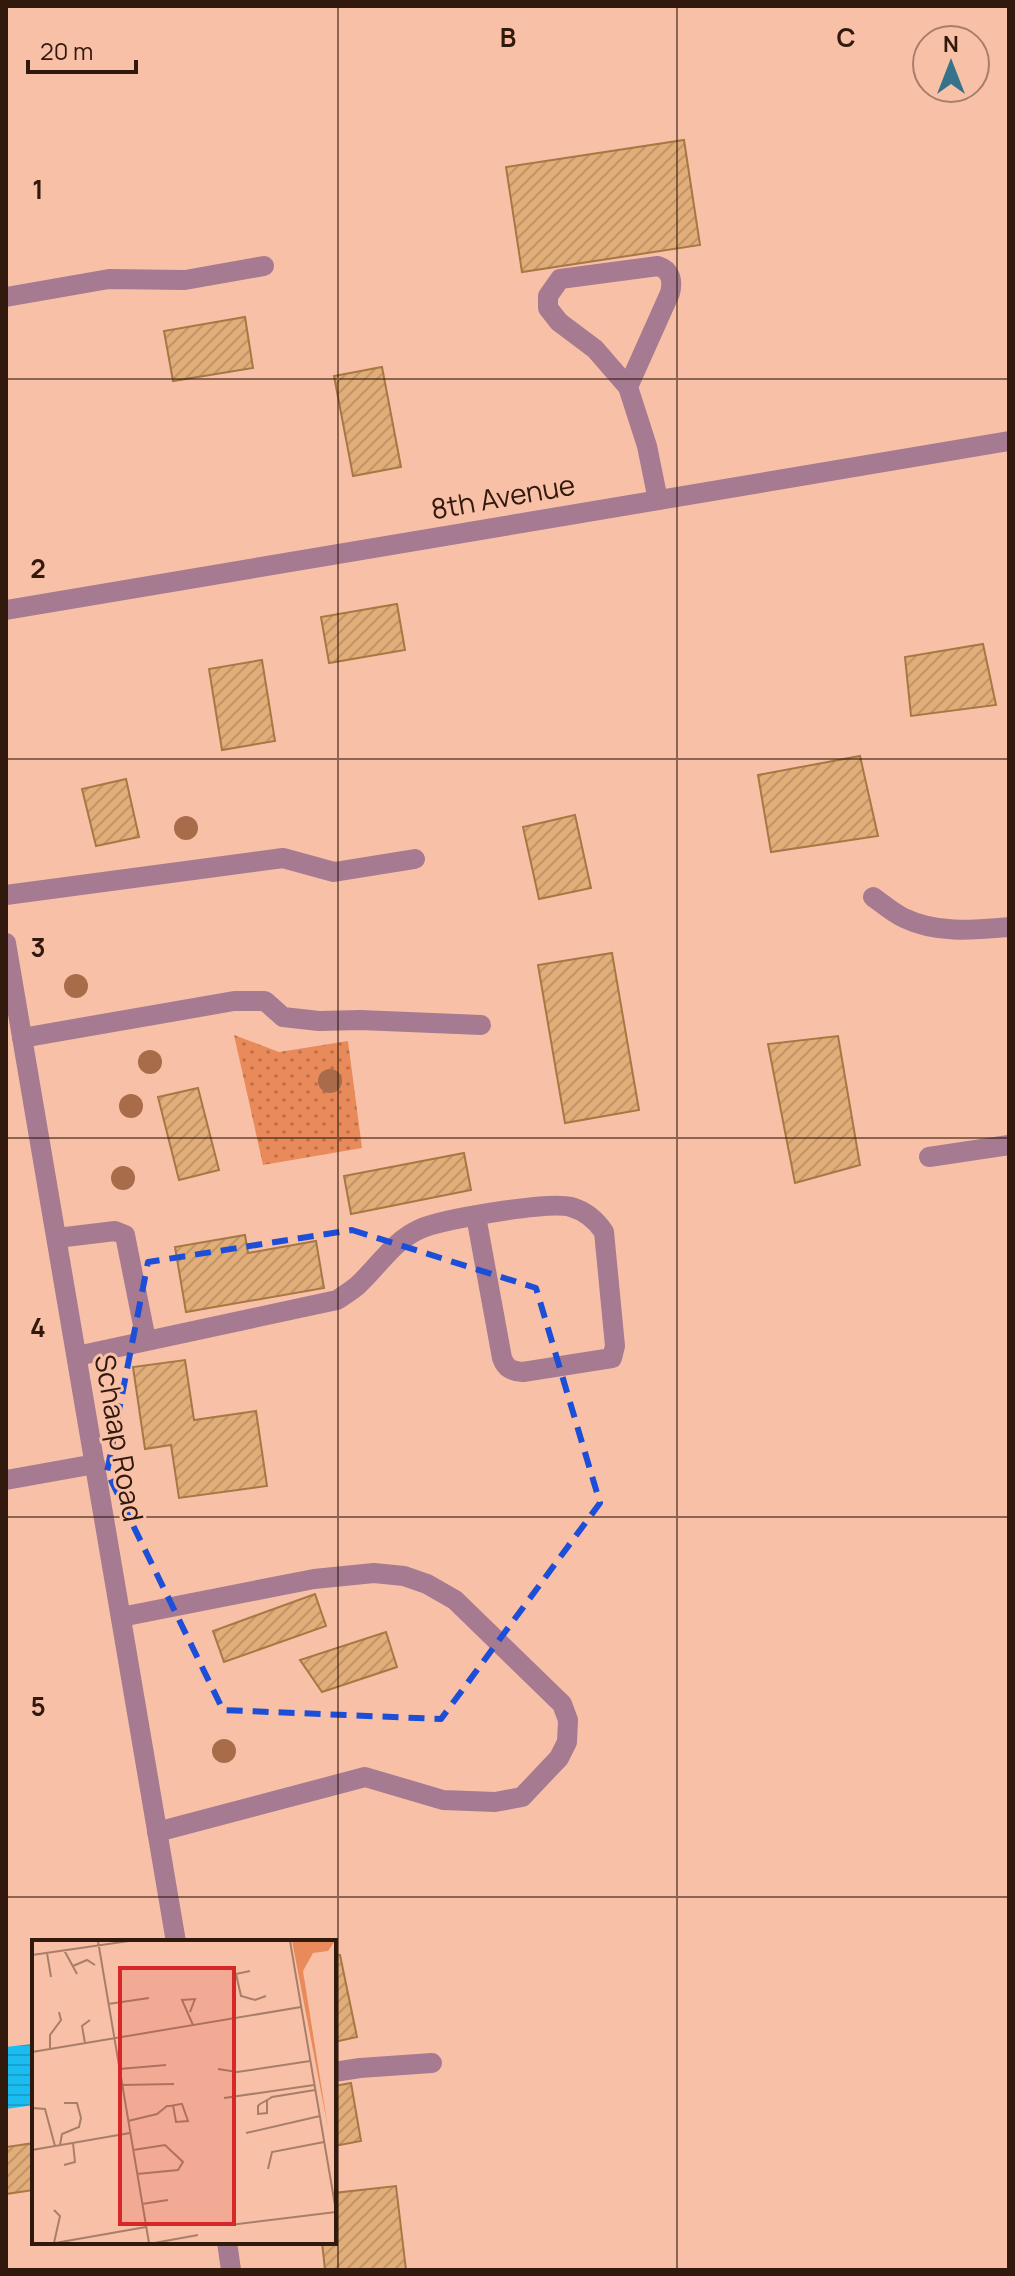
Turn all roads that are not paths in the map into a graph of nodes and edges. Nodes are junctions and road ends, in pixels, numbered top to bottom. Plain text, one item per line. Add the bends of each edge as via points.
1 (264, 266) dead end
2 (6, 297) edge
3 (628, 387) junction
4 (1009, 441) edge
5 (658, 500) junction
6 (6, 610) edge
7 (415, 859) dead end
8 (6, 895) edge
9 (873, 897) dead end
10 (1009, 927) edge
11 (6, 943) edge
12 (481, 1025) dead end
13 (22, 1038) junction
14 (1009, 1145) edge
15 (929, 1157) dead end
16 (476, 1216) junction
17 (57, 1238) junction
18 (146, 1340) junction
19 (77, 1356) junction
20 (95, 1464) junction
21 (6, 1480) edge
22 (121, 1617) junction
23 (157, 1832) junction
24 (176, 1940) edge
25 (432, 2063) dead end
26 (336, 2072) edge
27 (227, 2244) edge
28 (231, 2270) edge

1 - 2 street via 185,280 109,279
3 - 3 street via 595,349 550,313 548,296 560,279 658,266 669,273 670,293
3 - 5 street
4 - 5 street, 8th Avenue
5 - 6 street, 8th Avenue
7 - 8 street via 334,872 283,858
9 - 10 street via 903,918 927,926
11 - 13 street, Schaap Road
12 - 13 street via 319,1021 283,1017 265,1001 234,1001
13 - 17 street, Schaap Road
14 - 15 street
16 - 16 street via 506,1366 523,1372 612,1358 604,1232 597,1222 560,1205
16 - 18 street via 421,1228 337,1300
17 - 18 street via 115,1231 125,1235
17 - 19 street, Schaap Road
18 - 19 street
19 - 20 street, Schaap Road
20 - 21 street
20 - 22 street, Schaap Road
22 - 23 street, Schaap Road
22 - 23 street via 314,1579 404,1576 455,1600 562,1704 568,1720 567,1742 559,1758 522,1797 443,1800 365,1777
23 - 24 street, Schaap Road
25 - 26 street
27 - 28 street

